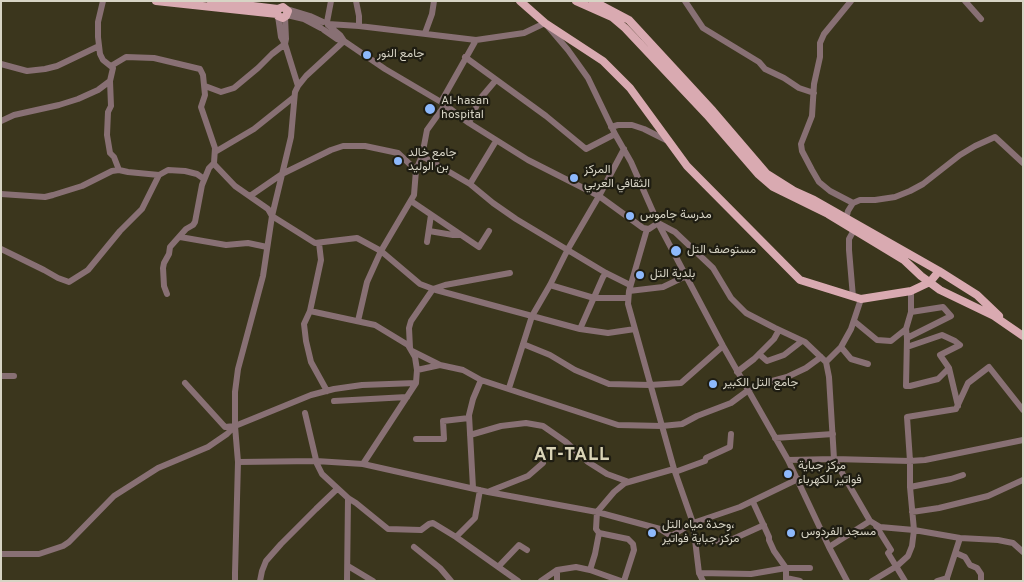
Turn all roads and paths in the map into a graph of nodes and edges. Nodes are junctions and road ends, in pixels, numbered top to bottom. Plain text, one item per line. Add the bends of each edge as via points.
1 (103, 1) edge
2 (156, 1) edge
3 (213, 1) edge
4 (331, 1) edge
5 (356, 1) edge
6 (434, 1) edge
7 (518, 1) edge
8 (576, 1) edge
9 (593, 1) edge
10 (685, 1) edge
11 (851, 1) edge
12 (965, 1) edge
13 (282, 10) edge
14 (981, 19) dead end
15 (545, 23) junction
16 (325, 25) junction
17 (359, 26) junction
18 (425, 33) junction
19 (476, 40) junction
20 (344, 41) junction
21 (285, 44) junction
22 (99, 46) junction
23 (465, 57) junction
24 (1, 64) edge
25 (111, 66) junction
26 (496, 80) junction
27 (110, 81) junction
28 (205, 86) junction
29 (298, 86) junction
30 (814, 93) junction
31 (294, 97) junction
32 (443, 103) junction
33 (1, 121) edge
34 (469, 123) junction
35 (611, 127) junction
36 (615, 134) junction
37 (496, 141) junction
38 (668, 141) junction
39 (624, 149) junction
40 (215, 152) junction
41 (422, 156) junction
42 (1023, 163) edge
43 (214, 164) junction
44 (119, 170) junction
45 (416, 170) junction
46 (282, 174) junction
47 (159, 175) junction
48 (204, 178) junction
49 (470, 184) junction
50 (1, 194) edge
51 (250, 196) junction
52 (599, 196) junction
53 (411, 201) junction
54 (853, 203) junction
55 (431, 215) junction
56 (272, 216) junction
57 (846, 219) junction
58 (658, 223) junction
59 (647, 229) junction
60 (854, 230) junction
61 (429, 231) junction
62 (489, 231) dead end
63 (460, 235) junction
64 (180, 237) junction
65 (426, 242) dead end
66 (319, 243) junction
67 (267, 247) junction
68 (1, 249) edge
69 (568, 249) junction
70 (380, 251) junction
71 (929, 265) junction
72 (939, 270) junction
73 (510, 273) dead end
74 (606, 273) junction
75 (686, 276) junction
76 (921, 276) junction
77 (930, 282) junction
78 (550, 285) junction
79 (433, 289) junction
80 (913, 290) junction
81 (629, 292) junction
82 (167, 294) dead end
83 (594, 298) junction
84 (857, 298) junction
85 (310, 311) junction
86 (911, 312) junction
87 (532, 316) junction
88 (358, 321) junction
89 (854, 321) junction
90 (635, 329) junction
91 (906, 329) junction
92 (580, 330) junction
93 (779, 330) junction
94 (1015, 331) junction
95 (1023, 336) edge
96 (907, 338) junction
97 (802, 341) junction
98 (523, 344) junction
99 (723, 346) junction
100 (841, 347) junction
101 (907, 347) junction
102 (410, 349) junction
103 (759, 354) junction
104 (823, 359) junction
105 (440, 364) junction
106 (868, 364) dead end
107 (949, 368) junction
108 (418, 370) junction
109 (737, 372) junction
110 (1, 376) edge
111 (14, 376) dead end
112 (481, 380) junction
113 (186, 383) dead end
114 (416, 383) junction
115 (650, 385) junction
116 (509, 388) junction
117 (748, 390) junction
118 (327, 391) junction
119 (407, 397) junction
120 (334, 401) dead end
121 (958, 406) junction
122 (1023, 410) edge
123 (305, 413) dead end
124 (469, 418) junction
125 (235, 426) junction
126 (662, 426) junction
127 (731, 434) dead end
128 (833, 434) junction
129 (470, 435) junction
130 (775, 438) junction
131 (416, 439) dead end
132 (1023, 440) edge
133 (834, 459) junction
134 (788, 460) junction
135 (910, 460) junction
136 (316, 461) junction
137 (238, 462) junction
138 (543, 463) dead end
139 (363, 464) junction
140 (674, 470) junction
141 (963, 475) dead end
142 (798, 480) junction
143 (1023, 480) edge
144 (628, 482) junction
145 (910, 487) junction
146 (338, 489) junction
147 (476, 489) junction
148 (488, 492) junction
149 (348, 498) junction
150 (753, 502) junction
151 (597, 512) junction
152 (912, 512) junction
153 (692, 523) junction
154 (872, 523) junction
155 (764, 525) junction
156 (914, 530) junction
157 (599, 533) junction
158 (456, 537) junction
159 (960, 538) junction
160 (694, 539) junction
161 (1023, 540) edge
162 (1016, 545) junction
163 (414, 547) dead end
164 (829, 547) junction
165 (527, 550) dead end
166 (1023, 552) edge
167 (956, 553) junction
168 (2, 555) edge
169 (348, 566) junction
170 (499, 566) junction
171 (897, 566) junction
172 (786, 568) junction
173 (810, 568) dead end
174 (557, 570) junction
175 (590, 570) junction
176 (699, 573) junction
177 (786, 579) edge
178 (947, 580) edge
179 (236, 581) edge
180 (260, 581) edge
181 (347, 581) edge
182 (373, 581) edge
183 (451, 581) edge
184 (518, 581) edge
185 (541, 581) edge
186 (556, 581) edge
187 (623, 581) edge
188 (703, 581) edge
189 (800, 581) edge
190 (848, 581) edge
191 (872, 581) edge
192 (905, 581) edge
193 (937, 581) edge
194 (981, 581) edge

1 - 22 street via 98,22
2 - 13 main road
3 - 13 main road
4 - 16 street
5 - 17 street
6 - 18 street
7 - 15 main road
8 - 60 main road via 612,17 625,28 763,179
9 - 57 main road via 629,20 767,174
10 - 30 street via 703,28 799,88
11 - 30 street via 822,38
12 - 14 street
13 - 16 street
13 - 21 street via 281,36
15 - 19 street via 524,33
15 - 35 street via 588,78
15 - 38 main road via 603,61 630,88
16 - 17 street
16 - 20 street
17 - 18 street
18 - 19 street
19 - 23 street
20 - 29 street
20 - 32 street via 385,70
21 - 28 street via 234,88 221,92
21 - 29 street
22 - 24 street via 45,69 27,71
22 - 25 street via 102,60
23 - 26 street
23 - 32 street
25 - 27 street
25 - 28 street via 126,56 154,58 200,69
26 - 34 street via 479,100
26 - 36 street via 586,149
27 - 33 street via 78,99
27 - 44 street via 107,136 110,153
28 - 40 street via 201,107
29 - 31 street
30 - 54 street via 812,116 801,144 802,151 820,182
31 - 40 street via 254,129
31 - 46 street via 291,137
32 - 34 street
32 - 41 street via 428,130
34 - 37 street
35 - 36 street
35 - 38 street via 632,125
36 - 39 street
37 - 49 street
37 - 52 street
38 - 84 main road via 687,166 800,280
39 - 52 street
39 - 58 street
40 - 43 street
41 - 45 street
41 - 49 street
42 - 54 street via 995,137 960,155 910,191 895,197
43 - 48 street
43 - 51 street
44 - 47 street
44 - 50 street via 82,186 44,197
45 - 46 street via 398,153 365,146 343,146
45 - 53 street
46 - 51 street
46 - 56 street
47 - 48 street via 168,170 185,171
47 - 68 street via 142,209 88,270 69,282
48 - 64 street via 195,222
49 - 69 street via 505,211
51 - 56 street
52 - 59 street
52 - 69 street
53 - 55 street
53 - 70 street
54 - 57 street
55 - 61 street
55 - 63 street
56 - 66 street
56 - 67 street
57 - 71 main road
58 - 59 street
58 - 75 street
58 - 93 street via 675,232 712,268 731,298 746,313
59 - 81 street
60 - 76 main road via 904,260
60 - 84 street via 849,239 849,250
61 - 63 street
61 - 65 street
62 - 63 street via 479,247
64 - 67 street
64 - 82 street via 170,247 164,263
66 - 70 street via 357,238
66 - 85 street via 321,260
67 - 125 street via 238,369 234,392
69 - 74 street
69 - 78 street
70 - 79 street via 420,284
70 - 88 street via 367,282
71 - 72 main road
71 - 76 main road
72 - 77 main road
72 - 94 main road via 977,295
73 - 79 street
74 - 81 street
74 - 83 street
75 - 81 street via 663,287
75 - 99 street
76 - 77 main road
76 - 80 main road
77 - 80 main road
77 - 94 main road via 994,316
78 - 83 street
78 - 87 street
79 - 87 street
79 - 102 street via 411,321
80 - 84 main road
80 - 86 street
81 - 83 street
81 - 90 street
83 - 92 street
84 - 89 street
85 - 88 street
85 - 118 street via 304,324 306,342 311,362
86 - 91 street
86 - 96 street via 943,308 951,316
87 - 92 street
87 - 98 street
88 - 102 street via 375,325
89 - 91 street via 877,340 891,341
89 - 100 street
90 - 92 street via 608,333
90 - 115 street
91 - 96 street
93 - 97 street
93 - 103 street
94 - 95 main road
96 - 101 street
97 - 103 street via 784,355 767,361
97 - 104 street
98 - 115 street via 609,384
98 - 116 street
99 - 109 street
99 - 115 street via 681,383
100 - 104 street
100 - 106 street via 851,359
101 - 107 street via 906,386 938,378
101 - 107 street via 942,335 955,341 960,345 940,355
102 - 105 street
102 - 108 street
103 - 109 street
104 - 117 street via 787,377
104 - 128 street via 829,377
105 - 108 street
105 - 112 street via 463,370
107 - 121 street
108 - 114 street
109 - 117 street
110 - 111 street
112 - 116 street
112 - 124 street
113 - 125 street via 225,427
114 - 118 street via 362,385
114 - 119 street
115 - 126 street
116 - 126 street via 618,425
117 - 126 street via 731,403 682,424
117 - 130 street
118 - 125 street
119 - 120 street
119 - 139 street
121 - 122 street via 968,383 989,367
121 - 135 street via 956,409 907,417
123 - 136 street
124 - 129 street
124 - 131 street via 443,422 444,439
125 - 137 street
125 - 168 street via 208,447 158,468 114,496 63,546 39,554
126 - 140 street
127 - 140 street via 730,447 704,461
128 - 130 street
128 - 133 street
129 - 144 street via 501,426 526,423 543,426 588,462
129 - 147 street
130 - 134 street
132 - 135 street via 925,460
133 - 134 street
133 - 135 street
133 - 154 street
134 - 142 street
135 - 145 street
136 - 137 street
136 - 139 street
136 - 146 street via 322,474
137 - 179 street
138 - 148 street via 528,476
139 - 147 street
140 - 144 street
140 - 153 street
141 - 145 street
142 - 150 street
142 - 164 street
143 - 152 street via 988,496
144 - 151 street via 614,492
145 - 152 street
146 - 149 street
146 - 180 street via 266,561
147 - 148 street
147 - 158 street via 475,518
148 - 151 street
149 - 158 street via 388,528 421,530 431,523
149 - 169 street
150 - 153 street
150 - 155 street
151 - 153 street via 660,529 671,536
151 - 157 street via 596,529
152 - 156 street
153 - 160 street
154 - 156 street via 880,527
154 - 164 street
154 - 171 street via 891,550 888,553
155 - 160 street via 733,540
155 - 172 street via 774,551
156 - 159 street
156 - 171 street via 908,556
157 - 175 street
157 - 187 street via 628,539 633,544 634,550
158 - 170 street
159 - 162 street via 998,540
159 - 167 street
160 - 176 street
161 - 162 street
162 - 166 street
163 - 183 street
164 - 190 street
165 - 170 street via 519,546
167 - 178 street
167 - 194 street via 965,556 970,565 977,568
169 - 181 street
169 - 182 street
170 - 184 street
171 - 191 street
171 - 192 street
172 - 173 street
172 - 176 street via 751,574
172 - 177 street
174 - 175 street via 576,567
174 - 185 street
174 - 186 street
175 - 187 street
176 - 188 street
177 - 189 street
178 - 193 street

